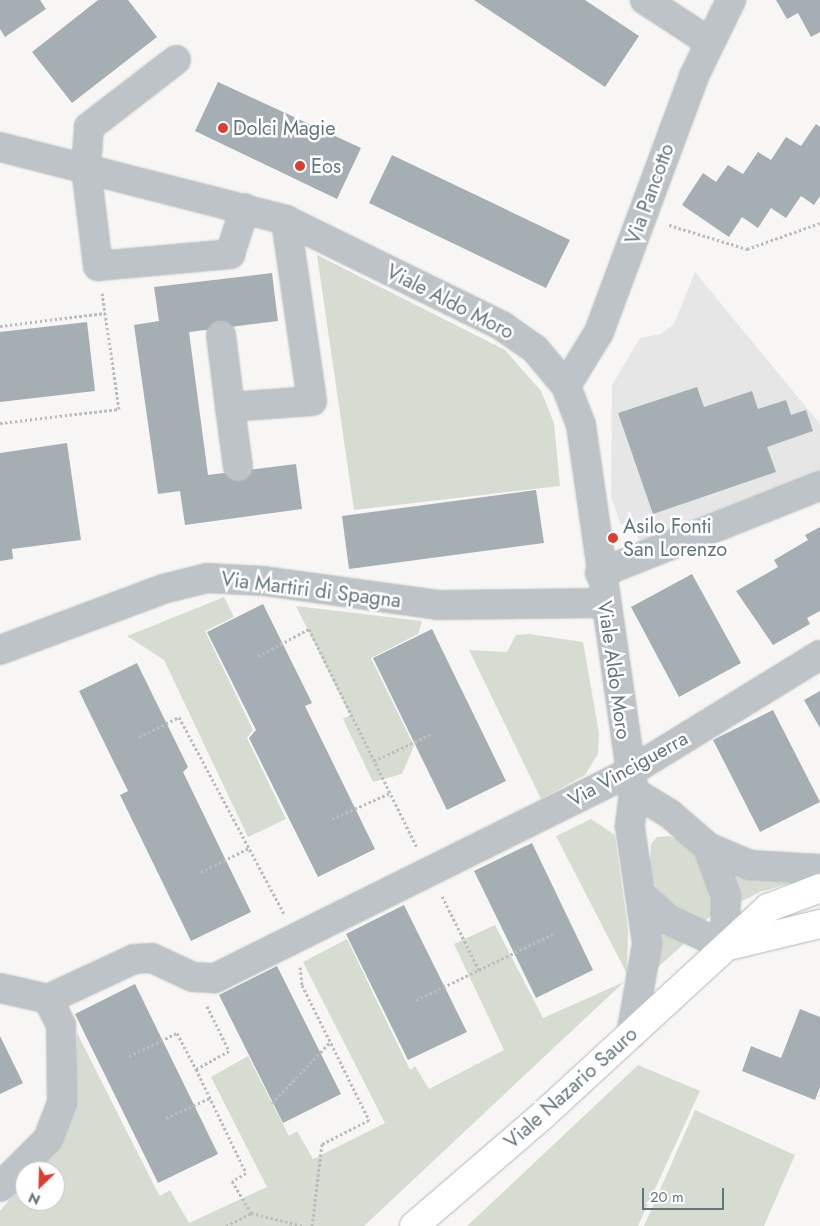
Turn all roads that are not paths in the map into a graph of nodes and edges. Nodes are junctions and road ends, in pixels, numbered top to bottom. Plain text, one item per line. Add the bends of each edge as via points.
1 (645, 0) edge
2 (731, 0) edge
3 (708, 41) junction
4 (176, 60) dead end
5 (0, 147) edge
6 (86, 168) junction
7 (245, 208) junction
8 (286, 220) junction
9 (221, 335) dead end
10 (566, 386) junction
11 (230, 407) junction
12 (238, 466) dead end
13 (820, 486) edge
14 (600, 573) junction
15 (605, 603) junction
16 (0, 650) edge
17 (820, 655) edge
18 (631, 783) junction
19 (708, 847) junction
20 (820, 869) edge
21 (820, 888) edge
22 (643, 896) junction
23 (820, 924) edge
24 (725, 946) junction
25 (7, 995) edge
26 (48, 999) junction
27 (631, 1035) junction
28 (0, 1188) edge
29 (414, 1226) edge

1 - 3 street
2 - 3 street, Via Pancotto
3 - 10 street, Via Pancotto via 599,332
4 - 6 street via 89,127
5 - 6 street, Viale Aldo Moro
6 - 7 street, Viale Aldo Moro
6 - 7 street via 98,266 230,254
7 - 8 street, Viale Aldo Moro
8 - 10 street, Viale Aldo Moro via 502,326 535,349
8 - 11 street via 312,401
9 - 11 street
10 - 14 street, Viale Aldo Moro via 581,425
11 - 12 street
13 - 14 street
14 - 15 street, Viale Aldo Moro
15 - 16 street, Via Martiri di Spagna via 439,605 264,581 207,578
15 - 18 street, Viale Aldo Moro
17 - 18 street, Via Vinciguerra
18 - 19 street
18 - 22 street, Viale Aldo Moro via 630,827
18 - 26 street, Via Vinciguerra via 429,873 215,978 193,977 165,962 134,959
19 - 20 street via 750,865
19 - 24 street via 726,896
21 - 24 main road, Viale Nazario Sauro via 768,908
22 - 24 street via 667,919
22 - 27 street, Viale Aldo Moro via 647,944
23 - 24 main road
24 - 27 main road, Viale Nazario Sauro
25 - 26 street
26 - 28 street via 61,1025 62,1103 48,1139
27 - 29 main road, Viale Nazario Sauro

